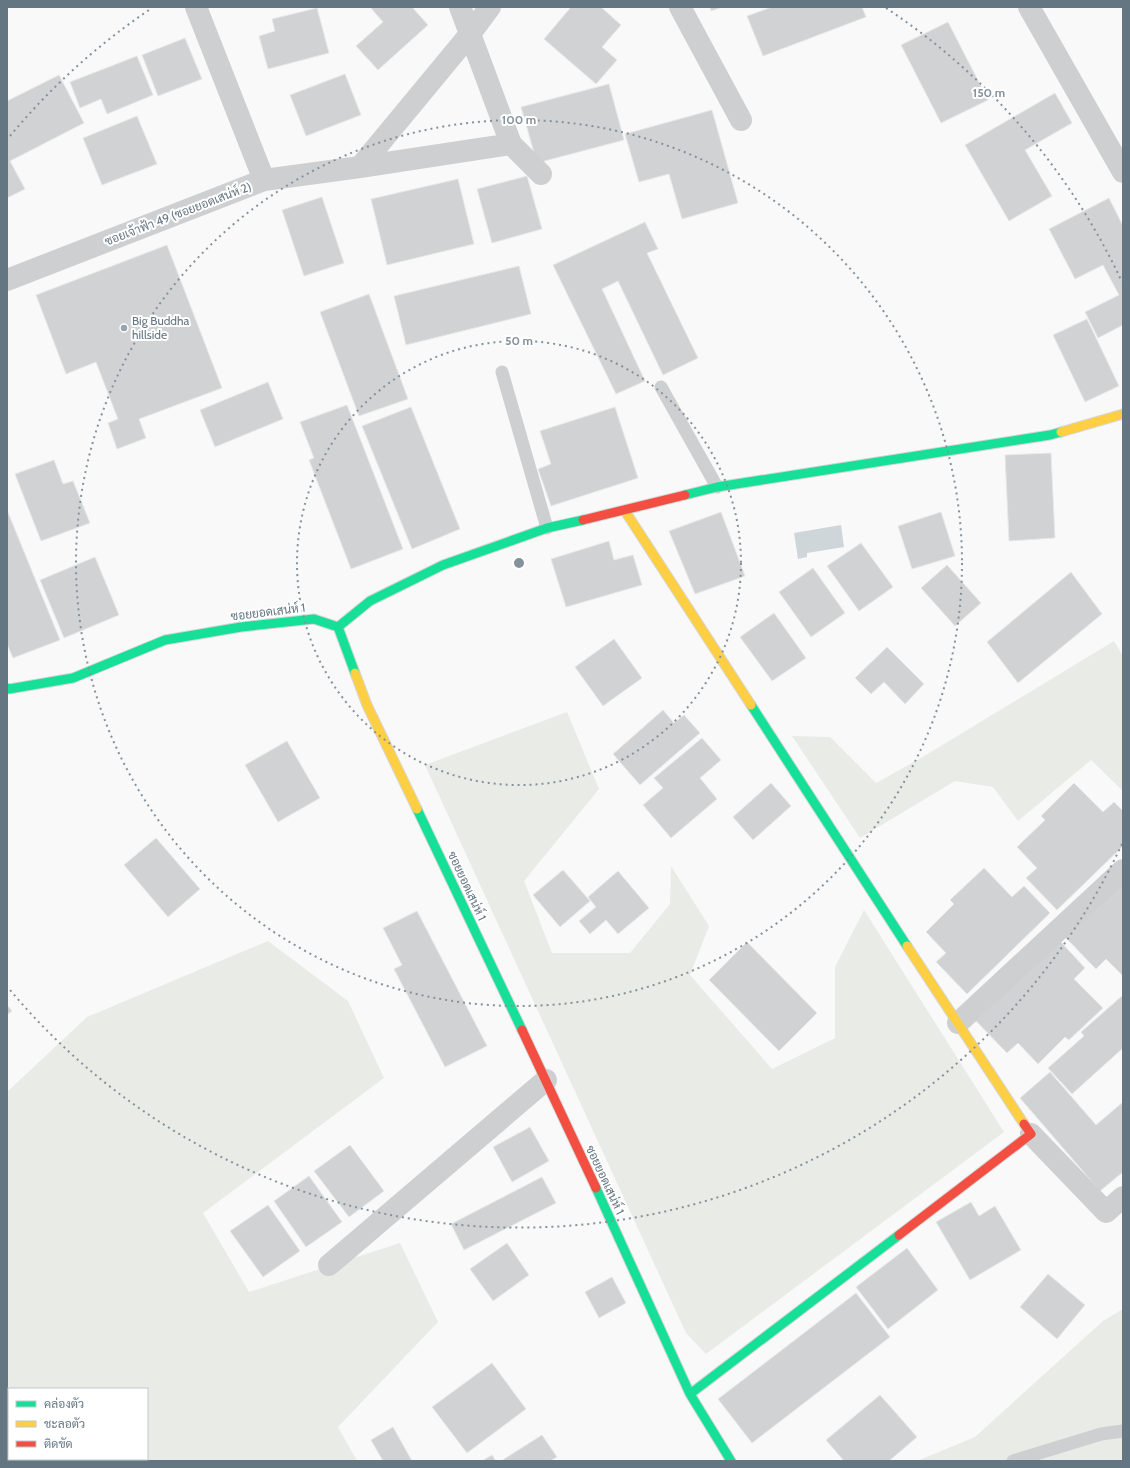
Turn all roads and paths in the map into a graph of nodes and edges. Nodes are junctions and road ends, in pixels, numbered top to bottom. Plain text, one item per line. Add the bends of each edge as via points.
1 (196, 7) edge
2 (460, 7) edge
3 (490, 7) edge
4 (680, 7) edge
5 (1029, 7) edge
6 (470, 34) junction
7 (741, 120) dead end
8 (511, 144) junction
9 (360, 167) junction
10 (1123, 172) edge
11 (541, 174) dead end
12 (264, 180) junction
13 (7, 280) edge
14 (502, 372) dead end
15 (661, 387) dead end
16 (1123, 414) edge
17 (717, 486) junction
18 (625, 511) junction
19 (547, 528) junction
20 (338, 627) junction
21 (7, 688) edge
22 (1123, 870) edge
23 (958, 1023) junction
24 (546, 1080) junction
25 (1031, 1134) junction
26 (1123, 1197) edge
27 (329, 1265) dead end
28 (690, 1394) junction
29 (1123, 1431) edge
30 (731, 1461) edge
31 (1013, 1461) edge

1 - 12 street, ซอยเจ้าฟ้า 49 (ซอยยอดเสน่ห์ 2)
2 - 6 street
3 - 6 street
4 - 7 street
5 - 10 street
6 - 8 street
6 - 9 street
8 - 9 street
8 - 11 street
9 - 12 street
12 - 13 street, ซอยเจ้าฟ้า 49 (ซอยยอดเสน่ห์ 2)
14 - 19 lane
15 - 17 lane
16 - 17 street via 1050,435
17 - 18 street
18 - 19 street
18 - 23 street
19 - 20 street via 443,565 370,601
20 - 21 street, ซอยยอดเสน่ห์ 1 via 314,619 241,627 165,640 73,678
20 - 24 street, ซอยยอดเสน่ห์ 1 via 367,705
22 - 23 street
23 - 25 street
24 - 27 street
24 - 28 street, ซอยยอดเสน่ห์ 1
25 - 26 street via 1106,1212
25 - 28 street
28 - 30 street, ซอยยอดเสน่ห์ 1
29 - 31 lane via 1101,1434

